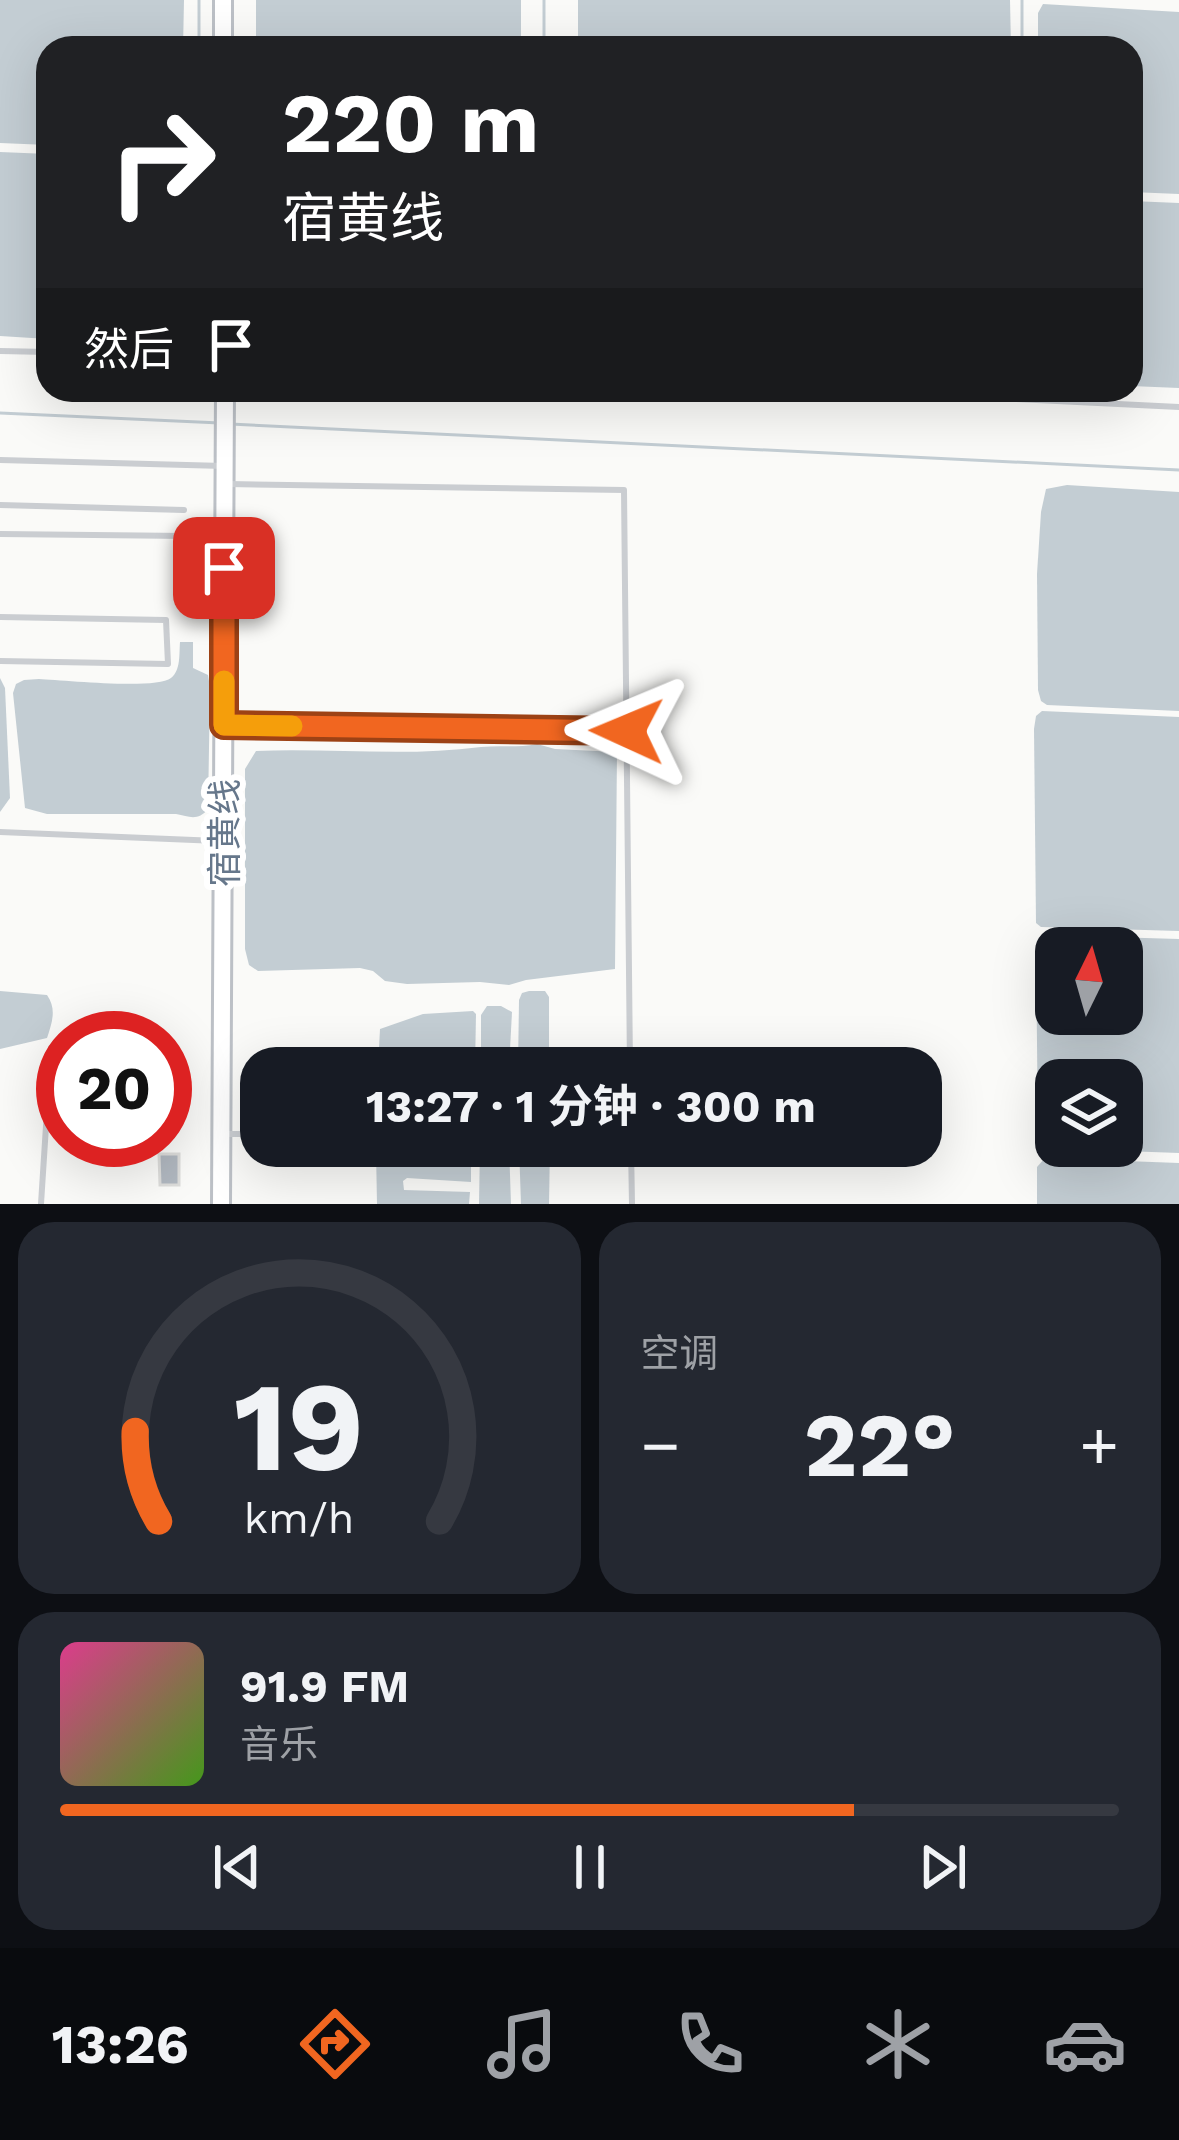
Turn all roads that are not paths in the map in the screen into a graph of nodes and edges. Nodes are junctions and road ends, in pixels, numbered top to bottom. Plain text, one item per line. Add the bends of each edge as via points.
1 (223, 0) edge
2 (223, 36) edge
3 (0, 351) edge
4 (36, 352) edge
5 (225, 402) edge
6 (1078, 402) edge
7 (1179, 407) edge
8 (0, 460) edge
9 (224, 468) junction
10 (0, 505) edge
11 (184, 509) dead end
12 (0, 534) edge
13 (224, 610) junction
14 (0, 617) edge
15 (0, 661) edge
16 (224, 725) junction
17 (627, 731) junction
18 (0, 832) edge
19 (224, 841) junction
20 (630, 1047) edge
21 (222, 1134) junction
22 (240, 1134) edge
23 (43, 1167) edge
24 (631, 1167) edge
25 (40, 1204) edge
26 (221, 1204) edge
27 (632, 1204) edge

1 - 2 main road
3 - 4 lane
5 - 9 main road, 宿黄线
6 - 7 lane
8 - 9 lane
9 - 13 main road, 宿黄线
9 - 17 lane via 624,490
10 - 11 lane
12 - 13 lane via 187,536 189,607
13 - 16 main road, 宿黄线
14 - 15 lane via 166,620 168,664
16 - 17 lane
16 - 19 main road, 宿黄线
17 - 20 lane
18 - 19 lane
19 - 21 main road, 宿黄线
21 - 22 lane
21 - 26 main road, 宿黄线
23 - 25 lane
24 - 27 lane

